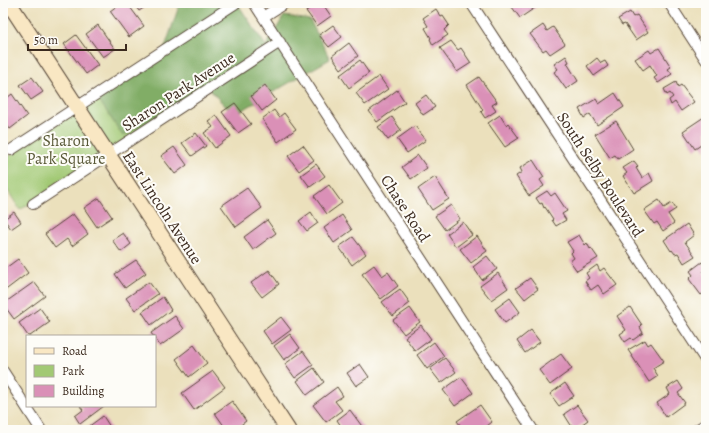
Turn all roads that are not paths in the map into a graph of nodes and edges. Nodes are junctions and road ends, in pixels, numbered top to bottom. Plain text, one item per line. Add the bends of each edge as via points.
1 (9, 3) edge
2 (236, 3) edge
3 (254, 3) edge
4 (285, 3) edge
5 (471, 3) edge
6 (669, 3) edge
7 (264, 18) junction
8 (280, 42) junction
9 (706, 60) edge
10 (77, 107) junction
11 (11, 150) dead end
12 (108, 155) junction
13 (33, 204) dead end
14 (706, 361) edge
15 (3, 371) edge
16 (26, 406) edge
17 (27, 407) edge
18 (706, 424) edge
19 (42, 430) edge
20 (288, 430) edge
21 (533, 430) edge
22 (697, 430) edge

1 - 10 main road, East Lincoln Avenue
2 - 10 street
3 - 7 street, Chase Road
4 - 7 street
5 - 14 street, South Selby Boulevard
6 - 9 street
7 - 8 street, Chase Road
8 - 12 street, Sharon Park Avenue
8 - 21 street, Chase Road
10 - 11 street
10 - 12 main road, East Lincoln Avenue
12 - 13 street, Sharon Park Avenue
12 - 20 main road, East Lincoln Avenue
15 - 16 street
17 - 19 street
18 - 22 street

